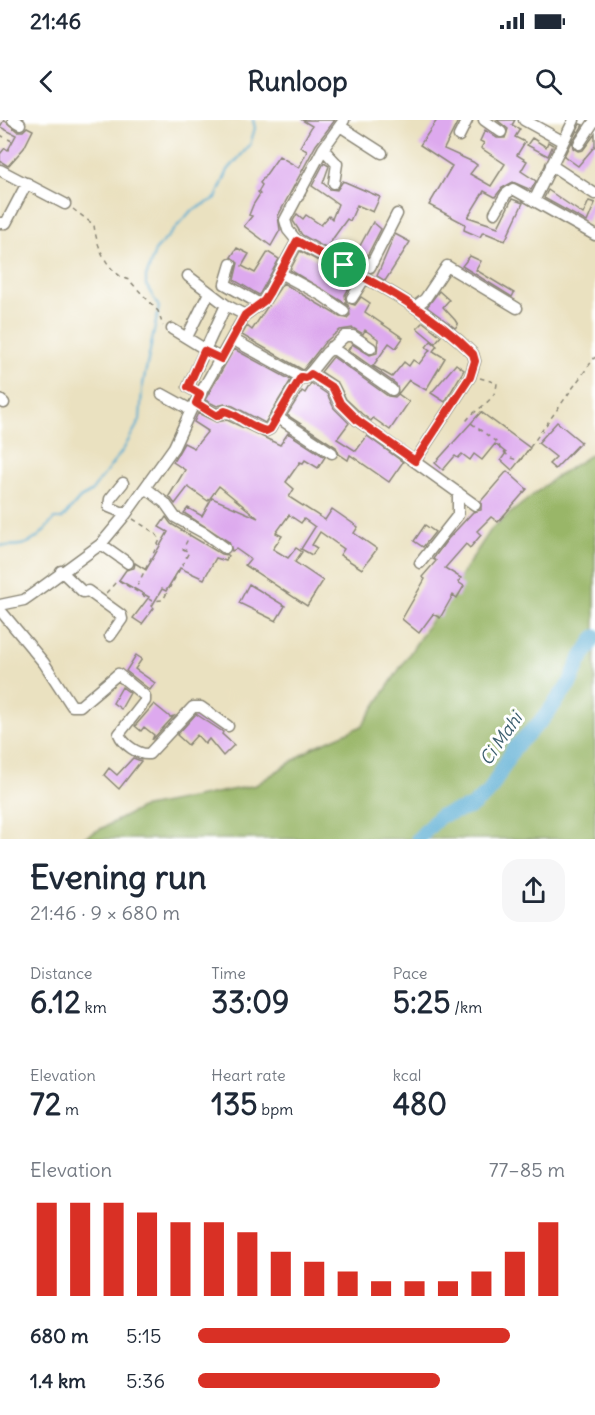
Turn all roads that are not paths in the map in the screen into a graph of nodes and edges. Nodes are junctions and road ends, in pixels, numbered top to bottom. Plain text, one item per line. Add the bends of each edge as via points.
1 (467, 120) edge
2 (484, 120) edge
3 (524, 120) edge
4 (574, 120) edge
5 (592, 122) edge
6 (342, 123) edge
7 (501, 132) dead end
8 (459, 136) dead end
9 (562, 141) junction
10 (579, 144) dead end
11 (323, 149) junction
12 (382, 153) dead end
13 (551, 165) junction
14 (0, 170) edge
15 (27, 183) junction
16 (334, 183) dead end
17 (595, 194) edge
18 (534, 201) junction
19 (65, 204) road end
20 (495, 213) dead end
21 (397, 214) dead end
22 (0, 223) edge
23 (595, 235) edge
24 (297, 241) junction
25 (231, 264) dead end
26 (344, 265) junction
27 (279, 273) junction
28 (188, 276) dead end
29 (364, 279) junction
30 (209, 292) junction
31 (352, 298) dead end
32 (226, 304) junction
33 (260, 304) junction
34 (415, 307) junction
35 (516, 308) dead end
36 (344, 311) dead end
37 (245, 315) junction
38 (172, 329) road end
39 (187, 337) junction
40 (232, 339) junction
41 (331, 347) junction
42 (371, 348) dead end
43 (204, 351) junction
44 (221, 359) junction
45 (306, 376) junction
46 (392, 390) dead end
47 (162, 394) dead end
48 (196, 402) junction
49 (277, 417) junction
50 (332, 453) dead end
51 (415, 461) junction
52 (123, 483) dead end
53 (146, 488) junction
54 (458, 492) junction
55 (476, 505) dead end
56 (126, 514) junction
57 (100, 544) junction
58 (225, 548) dead end
59 (420, 562) dead end
60 (128, 563) dead end
61 (62, 571) junction
62 (0, 605) edge
63 (0, 610) edge
64 (110, 636) dead end
65 (228, 726) dead end

1 - 8 street
2 - 7 street
3 - 9 street
4 - 9 street
5 - 10 street
6 - 11 street
6 - 12 street
9 - 13 street
11 - 16 street via 337,164
11 - 24 street via 285,220
13 - 17 street
13 - 18 street
14 - 15 street
15 - 19 street
15 - 22 street via 6,223
18 - 20 street via 510,190
18 - 23 street
21 - 26 street via 370,267 350,261
24 - 26 street
24 - 27 street
25 - 33 street via 225,284
26 - 29 street
27 - 33 street
27 - 36 street
28 - 30 street
29 - 31 street
29 - 34 street
30 - 32 street
30 - 39 street
32 - 37 street
32 - 43 street
33 - 37 street
34 - 35 street via 447,266
34 - 51 street via 473,354 475,361
37 - 40 street
38 - 39 street
39 - 43 street
40 - 44 street
40 - 45 street
41 - 42 street via 350,335
41 - 45 street
41 - 46 street
43 - 44 street
43 - 48 street via 188,387
44 - 48 street
45 - 49 street
45 - 51 street via 333,388 340,403 357,420
47 - 48 street
48 - 49 street via 217,416 230,412 262,430 270,429
48 - 53 street via 174,447
49 - 50 street
51 - 54 street
52 - 56 street via 110,499 109,507
53 - 56 street
53 - 58 street via 175,516
54 - 55 street
54 - 59 street via 458,515
56 - 57 street
57 - 60 street
57 - 61 street
61 - 62 street via 24,600
61 - 64 street via 83,592 88,591 121,615
63 - 65 street via 44,663 72,706 80,706 118,674 145,696 119,734 121,740 142,754 149,754 193,707 201,707

